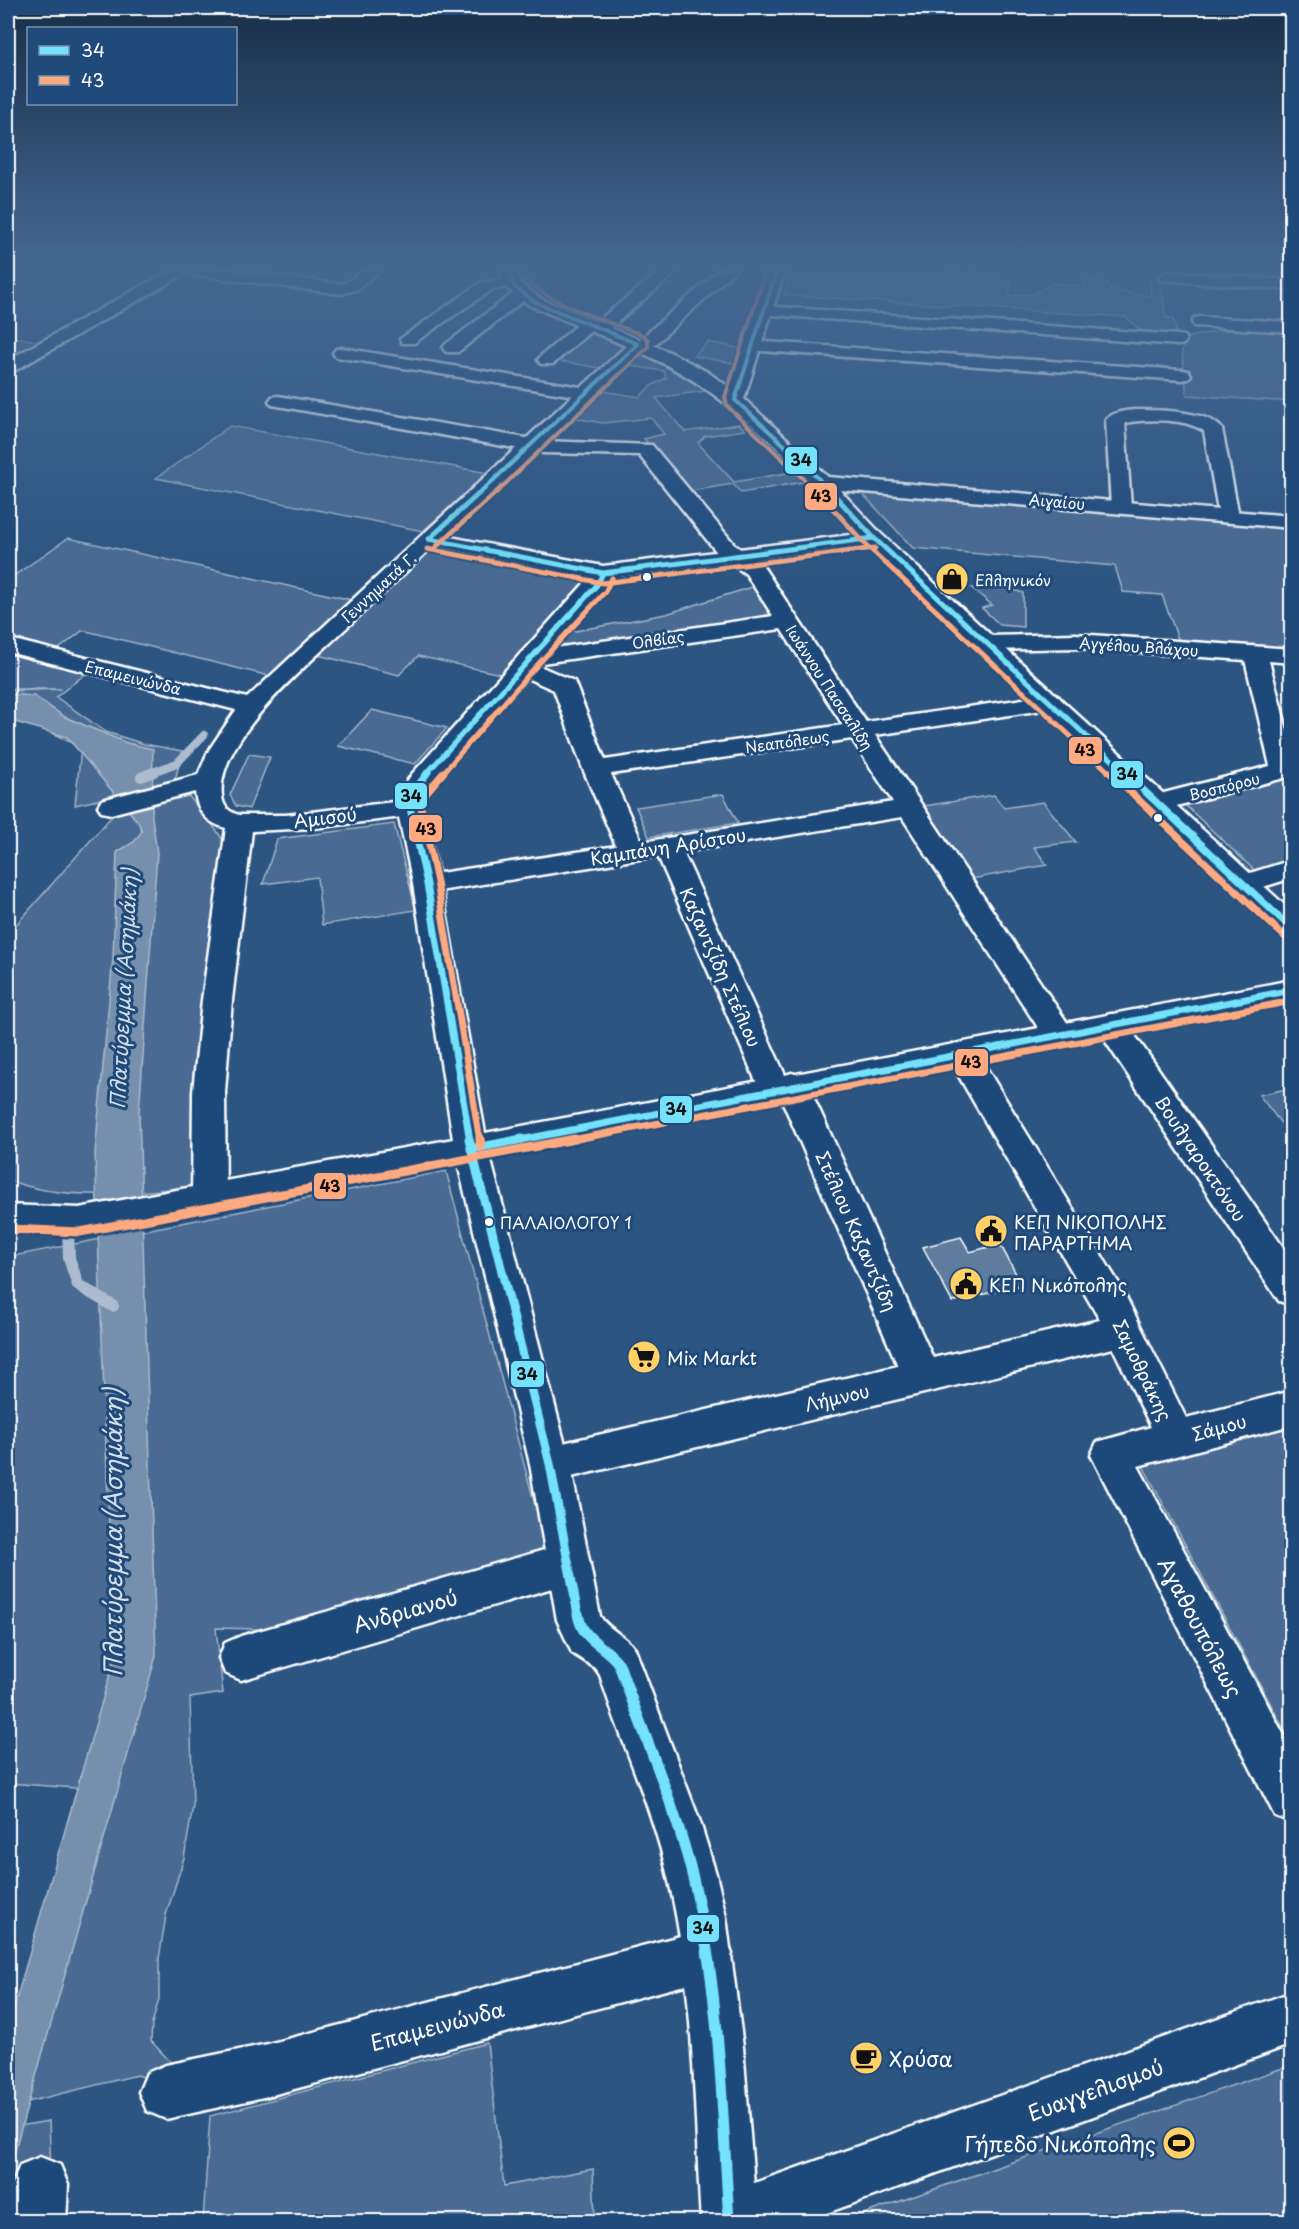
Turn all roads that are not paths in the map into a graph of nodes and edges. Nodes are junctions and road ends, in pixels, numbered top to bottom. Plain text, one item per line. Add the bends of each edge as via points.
1 (471, 374) edge
2 (608, 374) edge
3 (697, 374) edge
4 (744, 374) joint
5 (1167, 374) edge
6 (1182, 375) dead end
7 (703, 377) junction
8 (587, 393) junction
9 (735, 400) junction
10 (278, 401) dead end
11 (532, 445) junction
12 (821, 482) junction
13 (893, 488) junction
14 (1121, 507) junction
15 (854, 516) junction
16 (1229, 516) junction
17 (1292, 522) edge
18 (874, 538) junction
19 (429, 539) junction
20 (737, 557) junction
21 (603, 573) junction
22 (787, 621) junction
23 (987, 644) junction
24 (14, 647) dead end
25 (1255, 654) junction
26 (1292, 656) edge
27 (525, 662) junction
28 (1050, 702) junction
29 (253, 707) junction
30 (857, 730) junction
31 (596, 769) junction
32 (1288, 769) edge
33 (210, 780) junction
34 (1157, 803) junction
35 (111, 806) dead end
36 (410, 808) junction
37 (909, 808) junction
38 (240, 823) junction
39 (667, 846) junction
40 (633, 852) junction
41 (1292, 869) edge
42 (428, 884) junction
43 (1244, 884) junction
44 (1292, 929) edge
45 (1292, 990) edge
46 (1111, 1025) junction
47 (1059, 1035) junction
48 (962, 1053) junction
49 (784, 1087) junction
50 (471, 1149) junction
51 (209, 1199) junction
52 (21, 1220) edge
53 (1292, 1290) edge
54 (1125, 1330) junction
55 (922, 1377) junction
56 (1292, 1408) edge
57 (1176, 1439) junction
58 (1111, 1455) joint
59 (549, 1464) junction
60 (569, 1563) junction
61 (242, 1658) dead end
62 (1292, 1799) edge
63 (707, 1954) junction
64 (1292, 2018) edge
65 (166, 2092) dead end
66 (729, 2221) edge

1 - 8 street
2 - 8 street, Γεννηματά Γ.
3 - 7 street
4 - 7 street via 730,379
4 - 9 street
5 - 6 street
7 - 9 street
8 - 11 street, Γεννηματά Γ.
9 - 12 street
10 - 11 street, Ιωάννου Πασσαλίδη
11 - 19 street, Γεννηματά Γ.
11 - 20 street, Ιωάννου Πασσαλίδη via 645,449 727,550
12 - 13 street, Αιγαίου
12 - 15 street
13 - 14 street, Αιγαίου
13 - 15 street via 865,496 854,508
14 - 16 street, Αιγαίου
14 - 16 street via 1115,420 1128,415 1191,419 1214,429
15 - 18 street
16 - 17 street, Αιγαίου
18 - 20 street
18 - 23 street
19 - 21 street
19 - 29 street, Γεννηματά Γ.
20 - 21 street
20 - 22 street, Ιωάννου Πασσαλίδη via 754,570
21 - 27 street via 597,585
22 - 27 street, Ολβίας
22 - 30 street, Ιωάννου Πασσαλίδη
23 - 25 street, Αγγέλου Βλάχου via 1076,641
23 - 28 street
24 - 29 street, Επαμεινώνδα
25 - 26 street, Αγγέλου Βλάχου
25 - 32 street
27 - 31 street via 566,686
27 - 36 street via 421,780 411,795
28 - 30 street, Νεαπόλεως
28 - 34 street
29 - 33 street, Γεννηματά Γ. via 226,742
30 - 31 street, Νεαπόλεως
30 - 37 street, Ιωάννου Πασσαλίδη
31 - 40 street
32 - 34 street, Βοσπόρου
33 - 35 street
33 - 38 street, Γεννηματά Γ. via 209,797 215,812 223,819
34 - 43 street
36 - 38 street, Αμισού
36 - 42 street
37 - 39 street, Καμπάνη Αρίστου
37 - 47 street, Ιωάννου Πασσαλίδη
38 - 51 street via 209,1092
39 - 40 street, Καμπάνη Αρίστου
39 - 49 street, Καζαντζίδη Στέλιου
40 - 42 street, Καμπάνη Αρίστου
41 - 43 street
42 - 50 street
43 - 44 street
45 - 46 street
46 - 47 street
46 - 53 street, Βουλγαροκτόνου
47 - 48 street
48 - 49 street
48 - 54 street, Σαμοθράκης
49 - 50 street
49 - 55 street, Στέλιου Καζαντζίδη
50 - 51 street
50 - 59 street
51 - 52 street via 79,1222
54 - 55 street, Λήμνου
54 - 57 street, Σαμοθράκης
55 - 59 street, Λήμνου
56 - 57 street, Σάμου
57 - 58 street, Σάμου
58 - 62 street, Αγαθουπόλεως
59 - 60 street
60 - 61 street, Ανδριανού
60 - 63 street via 579,1620 588,1638 611,1653 619,1664 675,1822 691,1874
63 - 65 street, Επαμεινώνδα via 267,2070
63 - 66 street
64 - 66 street, Ευαγγελισμού

